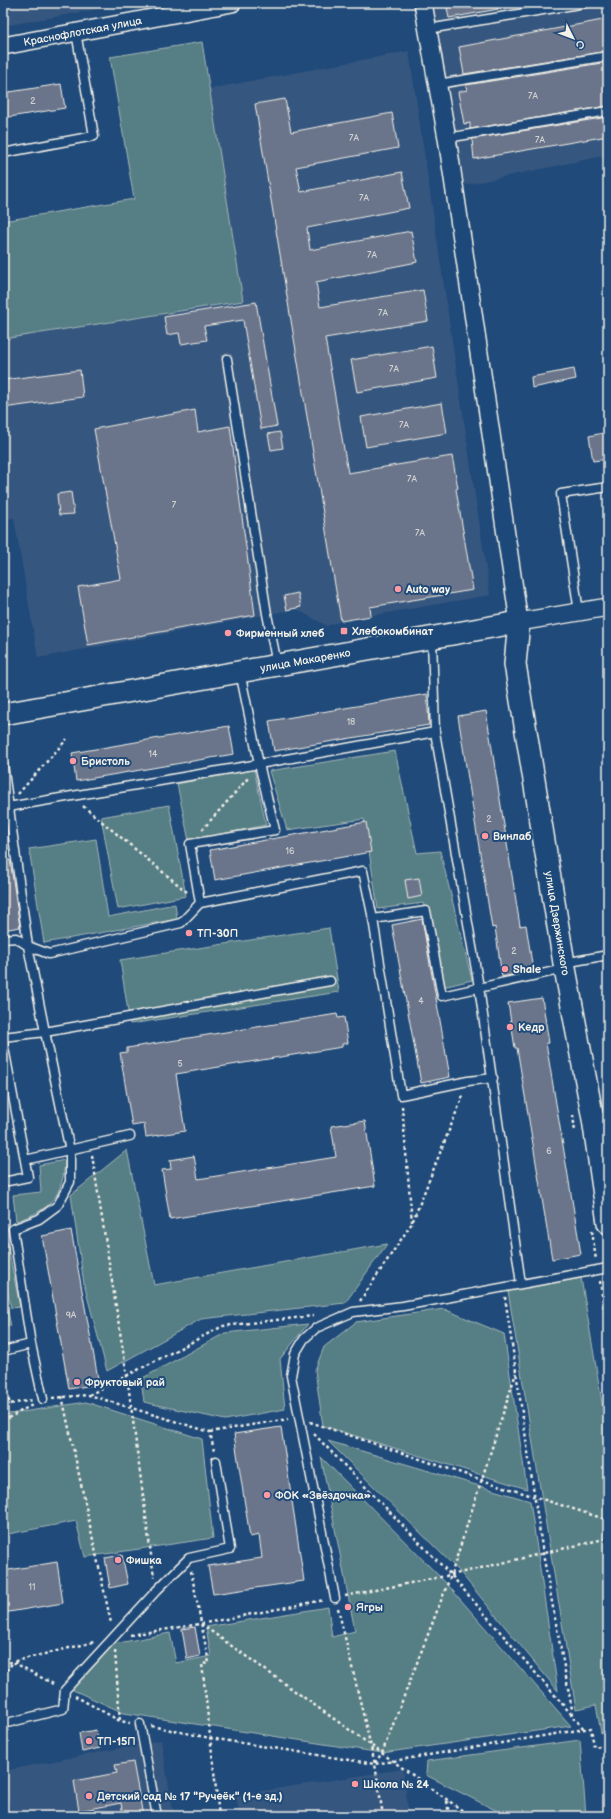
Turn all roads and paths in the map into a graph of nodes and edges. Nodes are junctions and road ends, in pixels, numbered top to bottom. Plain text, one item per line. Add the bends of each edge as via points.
1 (232, 3) edge
2 (423, 3) edge
3 (585, 3) edge
4 (428, 29) junction
5 (76, 32) junction
6 (3, 46) edge
7 (608, 56) edge
8 (438, 84) junction
9 (608, 111) edge
10 (447, 138) junction
11 (3, 153) edge
12 (227, 359) dead end
13 (608, 487) edge
14 (608, 607) edge
15 (579, 612) junction
16 (519, 622) junction
17 (432, 637) junction
18 (277, 664) junction
19 (240, 672) junction
20 (3, 714) edge
21 (435, 732) junction
22 (67, 739) dead end
23 (3, 764) edge
24 (259, 764) junction
25 (72, 796) junction
26 (8, 807) junction
27 (190, 844) junction
28 (200, 903) junction
29 (373, 919) junction
30 (3, 939) edge
31 (28, 946) junction
32 (608, 954) edge
33 (564, 966) junction
34 (330, 981) dead end
35 (479, 987) junction
36 (45, 1032) junction
37 (3, 1037) edge
38 (3, 1042) edge
39 (493, 1078) junction
40 (468, 1081) junction
41 (401, 1095) junction
42 (601, 1118) edge
43 (130, 1136) dead end
44 (90, 1146) junction
45 (70, 1151) junction
46 (26, 1160) junction
47 (3, 1182) edge
48 (412, 1223) junction
49 (608, 1223) edge
50 (608, 1268) edge
51 (521, 1284) junction
52 (504, 1287) junction
53 (353, 1312) junction
54 (315, 1316) dead end
55 (31, 1344) junction
56 (3, 1351) edge
57 (516, 1372) junction
58 (127, 1376) junction
59 (3, 1382) edge
60 (89, 1395) junction
61 (43, 1398) junction
62 (10, 1404) junction
63 (3, 1406) edge
64 (131, 1408) junction
65 (298, 1418) junction
66 (3, 1421) edge
67 (210, 1432) junction
68 (216, 1461) joint
69 (482, 1480) junction
70 (534, 1496) junction
71 (608, 1520) edge
72 (608, 1538) edge
73 (543, 1554) junction
74 (189, 1558) junction
75 (451, 1575) junction
76 (156, 1591) junction
77 (336, 1598) junction
78 (200, 1624) junction
79 (114, 1637) junction
80 (3, 1676) edge
81 (65, 1690) junction
82 (574, 1720) junction
83 (120, 1721) junction
84 (3, 1724) edge
85 (140, 1724) junction
86 (584, 1729) junction
87 (210, 1738) junction
88 (371, 1744) junction
89 (608, 1745) edge
90 (382, 1753) junction
91 (391, 1760) junction
92 (375, 1764) junction
93 (447, 1800) junction
94 (157, 1816) edge
95 (219, 1816) edge
96 (383, 1816) edge
97 (450, 1816) edge
98 (470, 1816) edge

1 - 5 street, Краснофлотская улица
2 - 4 street
3 - 4 lane
4 - 8 street
5 - 6 street, Краснофлотская улица
5 - 11 lane via 94,136
7 - 8 lane
8 - 10 street
9 - 10 lane
10 - 16 street
12 - 18 lane
13 - 15 lane via 561,494
14 - 15 street, улица Макаренко
15 - 16 street, улица Макаренко
16 - 17 street, улица Макаренко
16 - 33 street, улица Дзержинского via 515,664
17 - 18 street, улица Макаренко
17 - 21 lane
18 - 19 street, улица Макаренко
19 - 20 street, улица Макаренко
19 - 24 lane
21 - 24 lane
21 - 35 lane
22 - 26 path
23 - 26 lane
24 - 25 lane
24 - 27 path
24 - 27 lane via 275,830
25 - 26 lane
25 - 28 path
26 - 31 lane
27 - 28 lane
28 - 29 lane via 363,870
28 - 31 lane via 181,923 48,954
29 - 35 lane via 426,911 442,996
29 - 41 lane
30 - 31 lane via 16,938
31 - 36 lane
32 - 33 lane
33 - 35 lane
33 - 42 street, улица Дзержинского
34 - 36 lane
35 - 39 lane
36 - 37 lane
36 - 45 lane
38 - 46 lane
39 - 40 lane
39 - 51 lane
40 - 41 lane
40 - 48 path
41 - 48 path
42 - 49 street, улица Дзержинского
43 - 44 lane
44 - 45 lane
44 - 58 path
45 - 46 lane
45 - 55 lane via 70,1182 58,1205 39,1219 13,1229
46 - 47 lane via 28,1177
48 - 53 path
50 - 51 lane
51 - 52 lane
52 - 53 lane via 403,1306
52 - 57 path
53 - 65 lane via 316,1328 304,1339 295,1354 291,1376
54 - 58 path via 223,1326
55 - 56 lane
55 - 61 lane
57 - 69 path
57 - 70 path
58 - 60 path
58 - 64 path
59 - 62 path
60 - 64 path
60 - 79 path via 62,1396
61 - 62 path
61 - 66 path
62 - 63 path
64 - 67 path
64 - 76 path
65 - 67 path
65 - 69 path
65 - 75 path
65 - 77 lane
67 - 68 path
68 - 74 lane via 230,1549
69 - 70 path
69 - 75 path
70 - 71 path
70 - 73 path
72 - 73 path
73 - 75 path
73 - 82 path
74 - 76 lane
74 - 78 path
75 - 77 path
75 - 82 path
75 - 90 path
76 - 79 lane
77 - 78 path
77 - 88 path
78 - 87 path via 209,1663 202,1664
78 - 88 path
79 - 81 lane
79 - 83 path
80 - 81 path via 13,1662
81 - 83 path
81 - 84 lane via 63,1710
82 - 86 path
83 - 85 path
85 - 87 path
85 - 94 lane
86 - 89 path via 591,1728 594,1747
86 - 91 path
87 - 92 path
87 - 95 path
88 - 90 path
88 - 92 path
90 - 91 path
90 - 92 path
91 - 92 path
91 - 93 path
92 - 96 path
93 - 97 path
93 - 98 path

